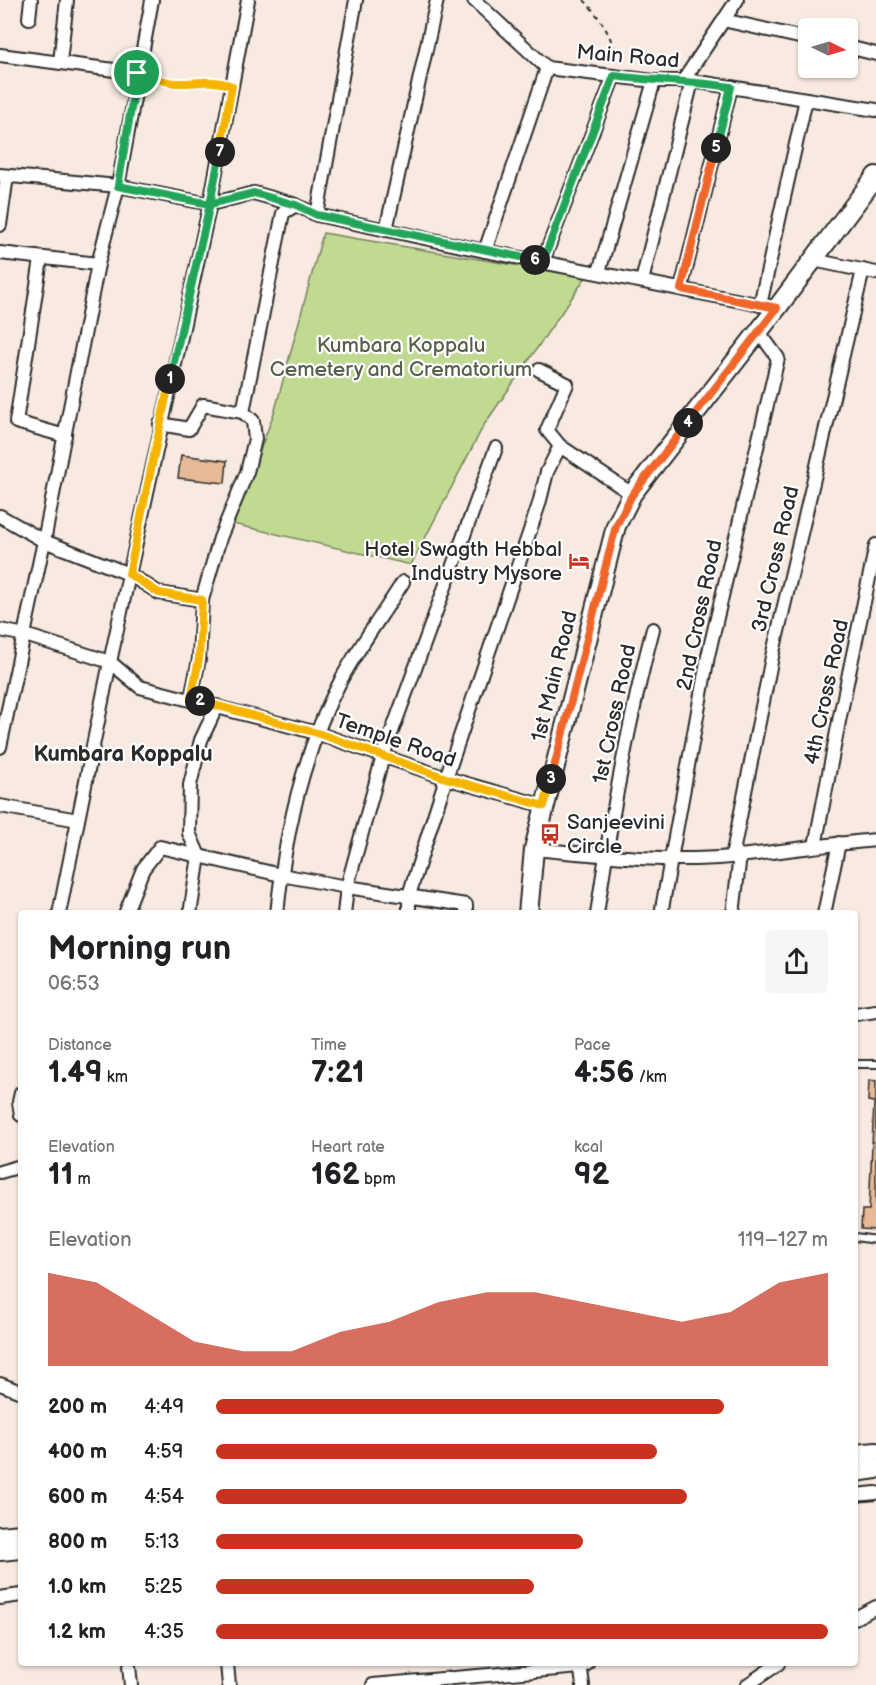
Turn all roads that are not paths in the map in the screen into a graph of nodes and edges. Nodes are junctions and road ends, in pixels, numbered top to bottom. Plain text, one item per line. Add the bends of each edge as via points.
1 (31, 0) edge
2 (67, 0) edge
3 (152, 0) edge
4 (248, 0) edge
5 (356, 0) edge
6 (437, 0) edge
7 (474, 0) edge
8 (736, 0) edge
9 (29, 18) dead end
10 (723, 20) junction
11 (798, 37) edge
12 (858, 50) edge
13 (876, 54) edge
14 (0, 56) edge
15 (60, 62) junction
16 (547, 68) junction
17 (137, 73) junction
18 (614, 76) junction
19 (654, 81) junction
20 (688, 81) junction
21 (731, 87) junction
22 (806, 99) junction
23 (876, 110) edge
24 (3, 176) edge
25 (876, 176) edge
26 (118, 186) junction
27 (210, 204) junction
28 (296, 205) junction
29 (317, 215) junction
30 (0, 225) edge
31 (386, 230) junction
32 (485, 251) junction
33 (0, 253) edge
34 (41, 259) junction
35 (813, 260) junction
36 (543, 261) junction
37 (98, 264) junction
38 (863, 270) junction
39 (599, 272) junction
40 (876, 273) edge
41 (642, 281) junction
42 (681, 289) junction
43 (769, 307) junction
44 (759, 332) junction
45 (539, 370) dead end
46 (243, 412) junction
47 (160, 424) junction
48 (65, 436) junction
49 (560, 446) junction
50 (496, 448) dead end
51 (632, 495) junction
52 (0, 516) edge
53 (44, 542) junction
54 (876, 545) edge
55 (129, 574) junction
56 (403, 582) dead end
57 (202, 600) junction
58 (653, 629) dead end
59 (0, 630) edge
60 (25, 635) junction
61 (110, 662) junction
62 (191, 699) junction
63 (217, 705) junction
64 (317, 733) junction
65 (0, 747) edge
66 (382, 756) junction
67 (446, 778) junction
68 (0, 806) edge
69 (544, 806) junction
70 (78, 820) junction
71 (876, 840) edge
72 (839, 843) junction
73 (815, 846) junction
74 (534, 849) junction
75 (199, 856) junction
76 (605, 856) junction
77 (736, 856) junction
78 (670, 858) junction
79 (281, 875) junction
80 (347, 887) junction
81 (410, 895) junction
82 (60, 910) edge
83 (127, 910) edge
84 (191, 910) edge
85 (277, 910) edge
86 (344, 910) edge
87 (409, 910) edge
88 (466, 910) edge
89 (528, 910) edge
90 (598, 910) edge
91 (662, 910) edge
92 (733, 910) edge
93 (825, 910) edge
94 (876, 1011) edge
95 (858, 1014) edge
96 (858, 1064) edge
97 (876, 1064) edge
98 (18, 1167) edge
99 (0, 1173) edge
100 (858, 1238) edge
101 (876, 1240) edge
102 (0, 1384) edge
103 (18, 1391) edge
104 (876, 1452) edge
105 (858, 1454) edge
106 (876, 1469) edge
107 (858, 1472) edge
108 (876, 1492) edge
109 (858, 1495) edge
110 (18, 1534) edge
111 (0, 1536) edge
112 (18, 1549) edge
113 (0, 1551) edge
114 (18, 1595) edge
115 (0, 1598) edge
116 (876, 1607) edge
117 (858, 1616) edge
118 (129, 1666) dead end
119 (227, 1666) edge
120 (563, 1666) edge
121 (583, 1666) edge
122 (775, 1666) edge
123 (131, 1685) edge
124 (229, 1685) edge
125 (373, 1685) edge
126 (583, 1685) edge
127 (747, 1685) edge

1 - 9 street
2 - 15 street
3 - 17 street
4 - 27 street
5 - 29 street
6 - 31 street
7 - 16 street, Main Road
8 - 10 street
10 - 11 street
10 - 20 street
12 - 13 street
14 - 15 street
15 - 17 street
16 - 18 street, Main Road
16 - 32 street
17 - 26 street
18 - 19 street, Main Road
18 - 36 street
19 - 20 street, Main Road
19 - 39 street
20 - 21 street, Main Road
20 - 41 street
21 - 22 street, Main Road
21 - 42 street
22 - 23 street, Main Road
22 - 43 street
24 - 26 street
24 - 30 street
25 - 35 street, 1st Main Road
26 - 27 street
26 - 37 street
27 - 28 street via 254,193
27 - 47 street
28 - 29 street
28 - 46 street via 283,213
29 - 31 street
31 - 32 street
32 - 36 street
33 - 34 street
34 - 37 street
34 - 48 street via 16,422
35 - 38 street
35 - 43 street, 1st Main Road
36 - 39 street
37 - 48 street
38 - 40 street
38 - 77 street, 3rd Cross Road via 775,645
39 - 41 street
41 - 42 street
42 - 43 street
43 - 44 street, 1st Main Road
44 - 51 street, 1st Main Road
44 - 78 street, 2nd Cross Road via 778,358 708,656
45 - 49 street via 567,384 547,430
46 - 47 street via 203,405 189,429
46 - 57 street via 254,421 255,439
47 - 55 street
48 - 53 street
49 - 51 street
49 - 67 street via 547,472
50 - 66 street
51 - 69 street, 1st Main Road via 616,526
52 - 53 street
53 - 55 street
53 - 60 street
54 - 73 street, 4th Cross Road
55 - 57 street via 159,593
55 - 61 street
56 - 64 street via 342,678
57 - 62 street via 199,659
58 - 76 street, 1st Cross Road
59 - 60 street, Temple Road
60 - 61 street, Temple Road
60 - 65 street
61 - 62 street, Temple Road via 140,687
61 - 70 street
62 - 63 street, Temple Road
63 - 64 street, Temple Road
63 - 75 street via 201,740 190,785 189,833
64 - 66 street, Temple Road
64 - 79 street via 292,812
66 - 67 street, Temple Road
66 - 80 street
67 - 69 street, Temple Road
67 - 81 street
68 - 70 street
69 - 74 street, 1st Main Road
70 - 82 street
71 - 72 street
72 - 73 street
72 - 93 street
73 - 77 street
74 - 76 street
74 - 89 street, 1st Main Road
75 - 79 street
75 - 83 street via 160,847 143,869
75 - 84 street
76 - 78 street
76 - 90 street, 1st Cross Road
77 - 78 street
77 - 92 street, 3rd Cross Road
78 - 91 street, 2nd Cross Road
79 - 80 street
79 - 85 street
80 - 81 street
80 - 86 street
81 - 87 street
81 - 88 street via 466,904
94 - 95 street
96 - 97 lane
98 - 99 street
100 - 101 lane
102 - 103 street
104 - 105 street
106 - 107 street
108 - 109 street
110 - 111 street
112 - 113 street
114 - 115 street
116 - 117 street
118 - 123 street
119 - 124 street
120 - 125 street
121 - 126 street
122 - 127 street

